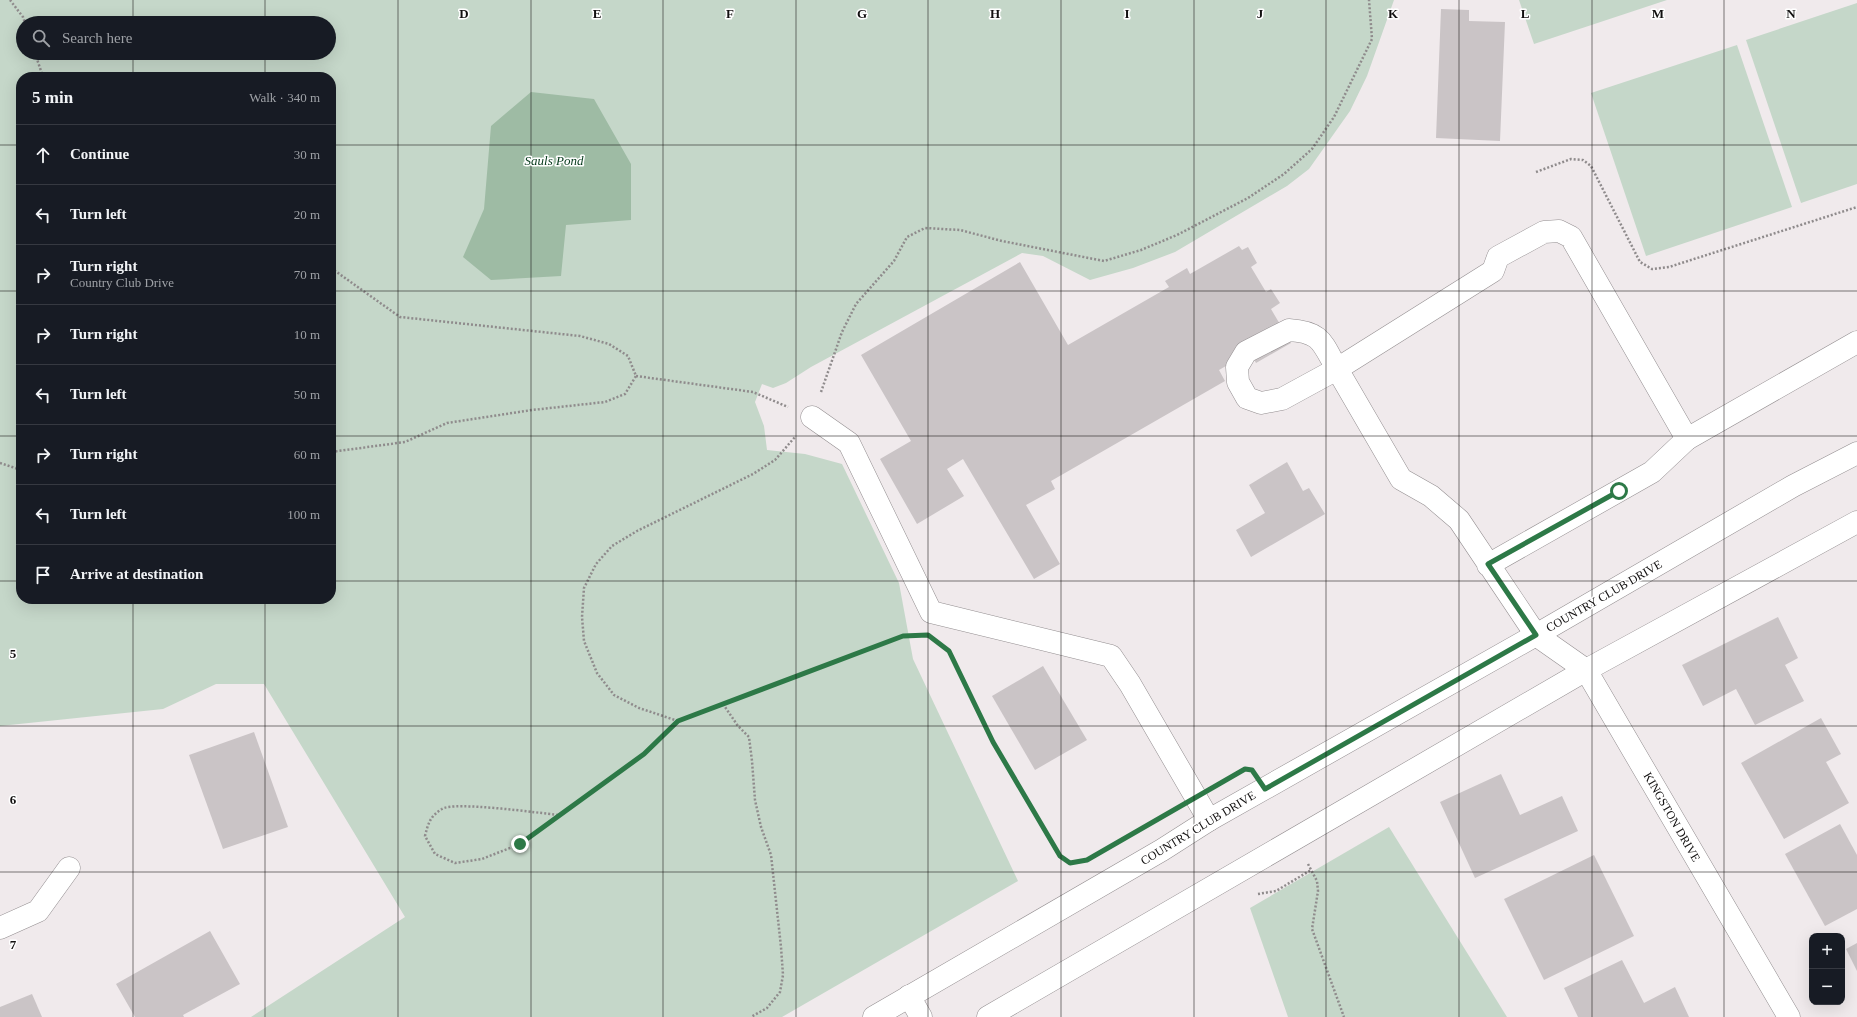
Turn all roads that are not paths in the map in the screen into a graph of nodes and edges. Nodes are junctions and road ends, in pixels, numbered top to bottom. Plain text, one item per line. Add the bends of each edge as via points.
1 (1857, 342) edge
2 (812, 418) road end
3 (1687, 439) junction
4 (1857, 454) edge
5 (1857, 522) edge
6 (1488, 564) junction
7 (1536, 635) junction
8 (1586, 670) junction
9 (1209, 820) junction
10 (69, 868) dead end
11 (0, 928) edge
12 (909, 996) junction
13 (874, 1017) edge
14 (921, 1017) edge
15 (988, 1017) edge
16 (1790, 1017) edge

1 - 3 main road
2 - 9 main road via 848,443 932,612 1111,656
3 - 6 main road via 1652,472
3 - 6 main road via 1571,237 1559,231 1544,232 1498,257 1493,272 1337,369 1402,479 1431,496 1459,520
4 - 7 main road, COUNTRY CLUB DRIVE via 1793,486
5 - 8 main road
6 - 7 main road
7 - 8 main road, KINGSTON DRIVE
7 - 9 main road, COUNTRY CLUB DRIVE
8 - 15 main road
8 - 16 main road, KINGSTON DRIVE
9 - 12 main road, COUNTRY CLUB DRIVE via 1155,854
10 - 11 main road via 38,911
12 - 13 main road, COUNTRY CLUB DRIVE
12 - 14 main road

